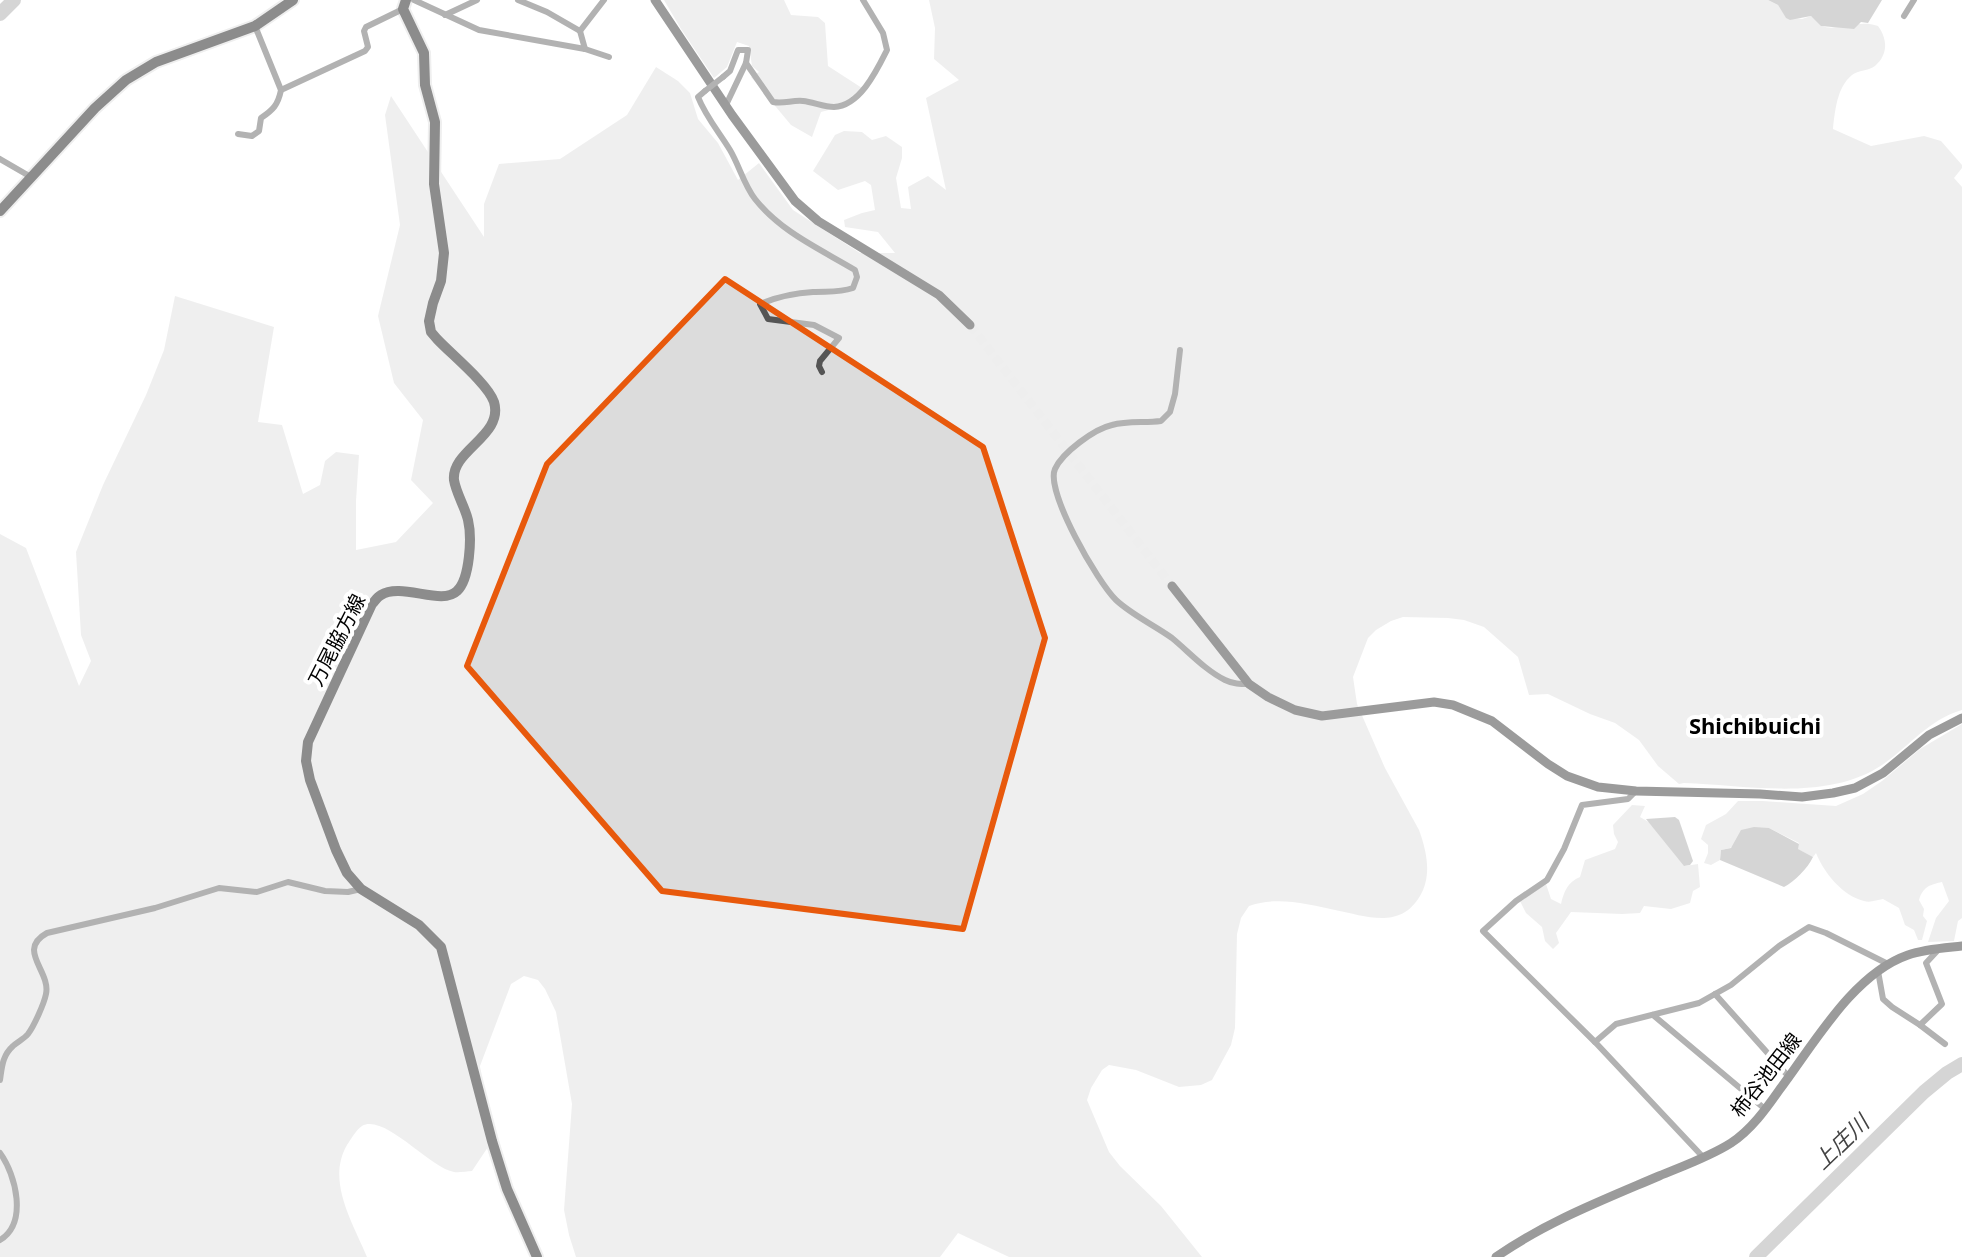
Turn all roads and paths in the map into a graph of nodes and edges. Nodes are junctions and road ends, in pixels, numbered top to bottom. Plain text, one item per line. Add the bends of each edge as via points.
1 (293, 0) edge
2 (414, 0) edge
3 (477, 0) edge
4 (518, 0) edge
5 (604, 0) edge
6 (655, 0) edge
7 (863, 0) edge
8 (1914, 0) edge
9 (405, 4) edge
10 (445, 15) junction
11 (1904, 16) dead end
12 (255, 26) junction
13 (580, 31) junction
14 (585, 49) junction
15 (609, 57) dead end
16 (746, 63) junction
17 (281, 90) junction
18 (726, 105) junction
19 (238, 134) dead end
20 (0, 159) edge
21 (31, 177) junction
22 (0, 211) edge
23 (970, 325) tunnel mouth
24 (1180, 350) dead end
25 (822, 372) dead end
26 (1172, 586) tunnel mouth
27 (1249, 684) junction
28 (1962, 718) edge
29 (1636, 791) junction
30 (361, 889) junction
31 (1962, 946) edge
32 (1939, 949) junction
33 (1888, 964) junction
34 (1878, 971) junction
35 (1715, 994) junction
36 (1653, 1015) junction
37 (1920, 1025) junction
38 (1595, 1042) junction
39 (1945, 1044) dead end
40 (1789, 1077) junction
41 (0, 1080) edge
42 (1765, 1109) junction
43 (0, 1153) edge
44 (1703, 1157) junction
45 (0, 1240) edge
46 (537, 1257) edge
47 (1496, 1257) edge

1 - 12 main road
2 - 10 street
3 - 10 street
4 - 13 street
5 - 13 street
6 - 18 street
7 - 16 street via 887,50 867,87 846,104 773,102
8 - 11 street
9 - 17 street via 366,27 365,51
9 - 30 main road, 万尾脇方線 via 424,53 425,85 435,122 434,184 444,253 431,332 489,392 495,414 454,478 470,544 461,587 442,596 381,594 308,742 306,761 319,808 347,873
10 - 14 street via 479,30
12 - 17 street
12 - 21 main road via 156,62 126,80
13 - 14 street
14 - 15 street
16 - 18 street
16 - 25 street, bridge via 748,50 738,50 730,71 698,97 710,123 761,207 787,231 855,270 857,277 853,288 843,292 800,293 760,304 768,319 814,325 839,338 820,361
17 - 19 street via 275,109 261,118 259,131
18 - 23 street via 795,201 818,221 939,295
20 - 21 street
21 - 22 main road
24 - 27 street via 1170,412 1161,421 1103,428 1063,456 1053,482 1089,562 1116,600 1215,674 1228,682
26 - 27 street
27 - 29 street via 1281,704 1322,716 1434,702 1453,705 1492,721 1567,776 1598,787
28 - 29 street via 1929,735 1883,773 1833,793 1802,797
29 - 38 street via 1628,799 1582,805 1547,880 1483,931
30 - 41 street via 325,891 288,882 257,892 219,888 47,933 33,954 47,987 45,998 28,1034 2,1061
30 - 46 main road, 万尾脇方線 via 419,925 441,947 503,1177
31 - 32 street, 柿谷池田線
32 - 33 street, 柿谷池田線
32 - 37 street via 1926,963 1942,1004
33 - 34 street, 柿谷池田線
33 - 35 street via 1809,927
34 - 37 street via 1883,999
34 - 40 street, 柿谷池田線 via 1844,1003
35 - 36 street
35 - 40 street
36 - 38 street via 1616,1024
36 - 42 street
37 - 39 street
38 - 44 street
40 - 42 street, 柿谷池田線
42 - 44 street, 柿谷池田線 via 1731,1143
43 - 45 street via 10,1171 17,1208 15,1221
44 - 47 street, 柿谷池田線 via 1567,1216

